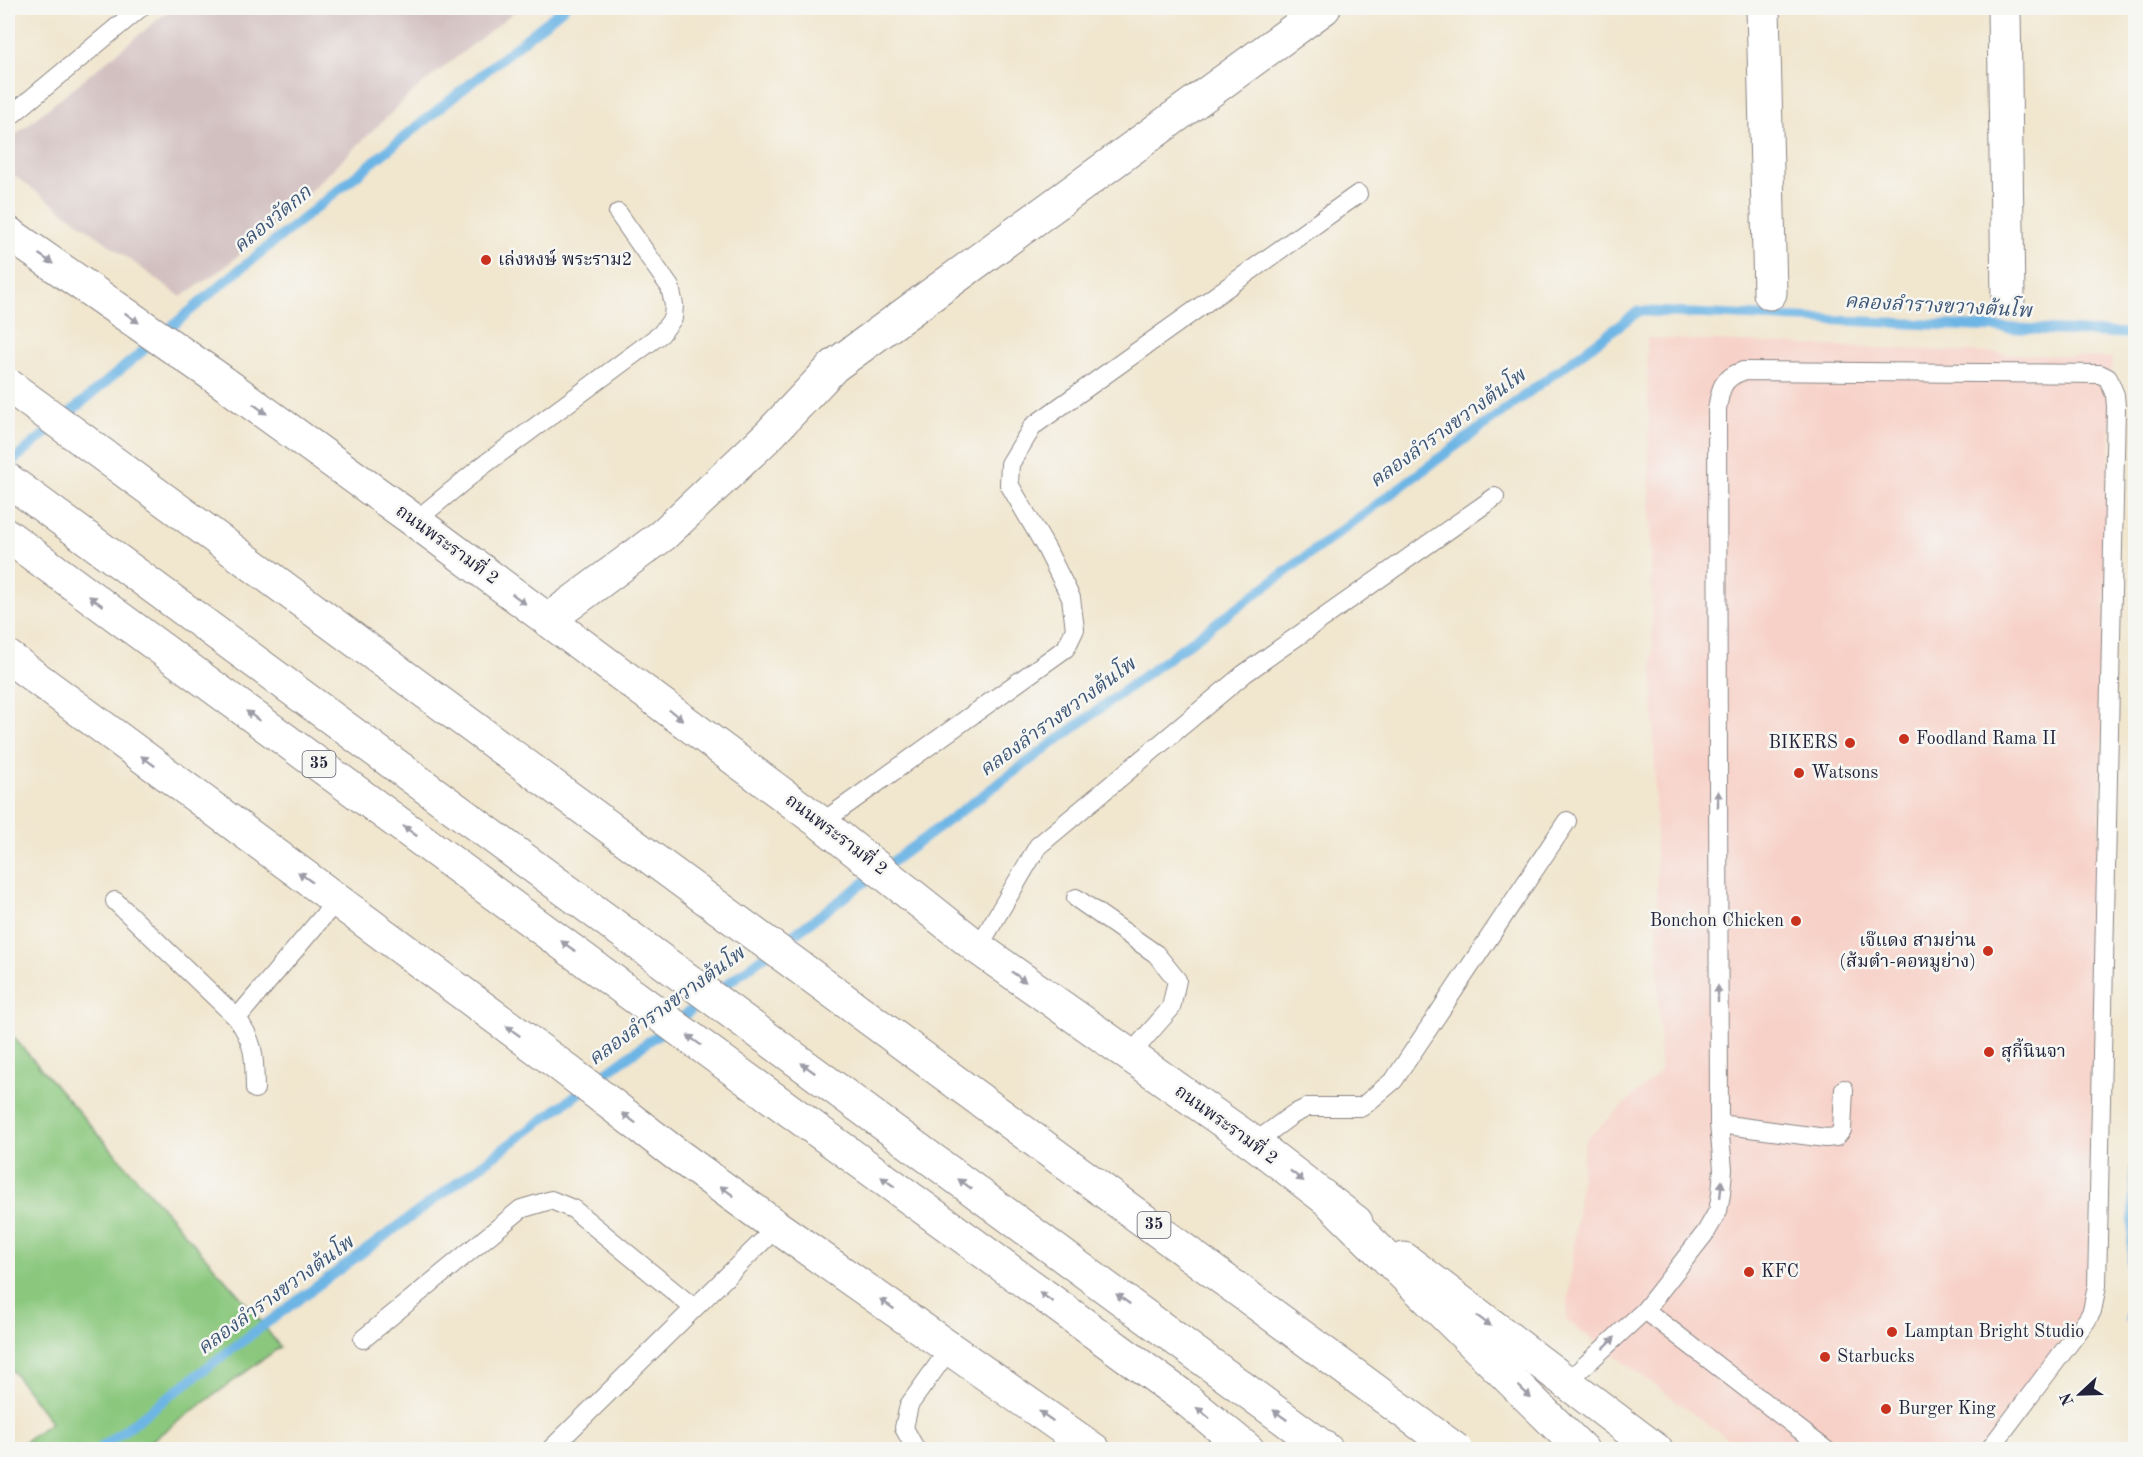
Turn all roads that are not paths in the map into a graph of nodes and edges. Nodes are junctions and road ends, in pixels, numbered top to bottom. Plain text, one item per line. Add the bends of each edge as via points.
1 (140, 8) edge
2 (1324, 8) edge
3 (1763, 8) edge
4 (2004, 8) edge
5 (8, 118) edge
6 (1358, 194) dead end
7 (618, 213) dead end
8 (8, 233) edge
9 (1770, 293) dead end
10 (2008, 300) dead end
11 (8, 375) edge
12 (8, 385) edge
13 (8, 480) edge
14 (1495, 496) dead end
15 (415, 521) junction
16 (15, 542) edge
17 (548, 620) junction
18 (8, 657) edge
19 (1567, 821) dead end
20 (821, 823) junction
21 (1076, 898) dead end
22 (337, 900) junction
23 (115, 901) dead end
24 (978, 948) junction
25 (237, 1018) junction
26 (1129, 1056) junction
27 (255, 1089) dead end
28 (1844, 1089) dead end
29 (1719, 1124) junction
30 (1254, 1143) junction
31 (1333, 1205) junction
32 (777, 1227) junction
33 (694, 1308) junction
34 (1644, 1310) junction
35 (363, 1339) dead end
36 (950, 1348) junction
37 (1566, 1383) junction
38 (550, 1449) edge
39 (916, 1449) edge
40 (1094, 1449) edge
41 (1248, 1449) edge
42 (1327, 1449) edge
43 (1456, 1449) edge
44 (1462, 1449) edge
45 (1582, 1449) edge
46 (1656, 1449) edge
47 (1826, 1449) edge
48 (1989, 1449) edge

1 - 5 lane
2 - 17 main road via 834,366 769,435 663,536
3 - 9 main road
4 - 10 main road
6 - 20 lane via 1033,426 1010,464 1009,484 1071,598 1075,629 1066,648
7 - 15 lane via 670,287 673,318 661,334 481,467
8 -> 15 main road, ถนนพระรามที่ 2
11 - 44 main road, 35, bridge via 448,711
12 - 43 main road, bridge
42 -> 13 main road
14 - 24 lane via 1244,674 1038,846
15 -> 17 main road, ถนนพระรามที่ 2
41 -> 16 main road, 35 via 1182,1396
17 -> 20 main road, ถนนพระรามที่ 2
22 -> 18 main road
19 - 30 lane via 1394,1080 1362,1107 1308,1107 1292,1114
20 - 24 main road, ถนนพระรามที่ 2
21 - 26 lane via 1156,954 1177,980 1171,1008
22 - 25 lane
32 -> 22 main road
23 - 25 lane
24 -> 26 main road, ถนนพระรามที่ 2
25 - 27 lane via 254,1047
26 - 30 main road, ถนนพระรามที่ 2
28 - 29 lane via 1842,1131 1836,1137
34 -> 29 lane via 1718,1211 1724,1169
29 -> 48 lane via 1717,410 1724,382 1743,371 2100,374 2108,378 2116,407 2097,1286 2087,1320
30 -> 31 main road, ถนนพระรามที่ 2
31 -> 37 main road, ถนนพระรามที่ 2
31 -> 45 main road
32 - 33 lane
36 -> 32 main road
33 - 35 lane via 573,1209 551,1200 521,1209
33 - 38 lane
37 -> 34 lane
34 - 47 lane
36 - 39 lane via 909,1405 904,1428
40 -> 36 main road
37 - 46 main road, ถนนพระรามที่ 2

